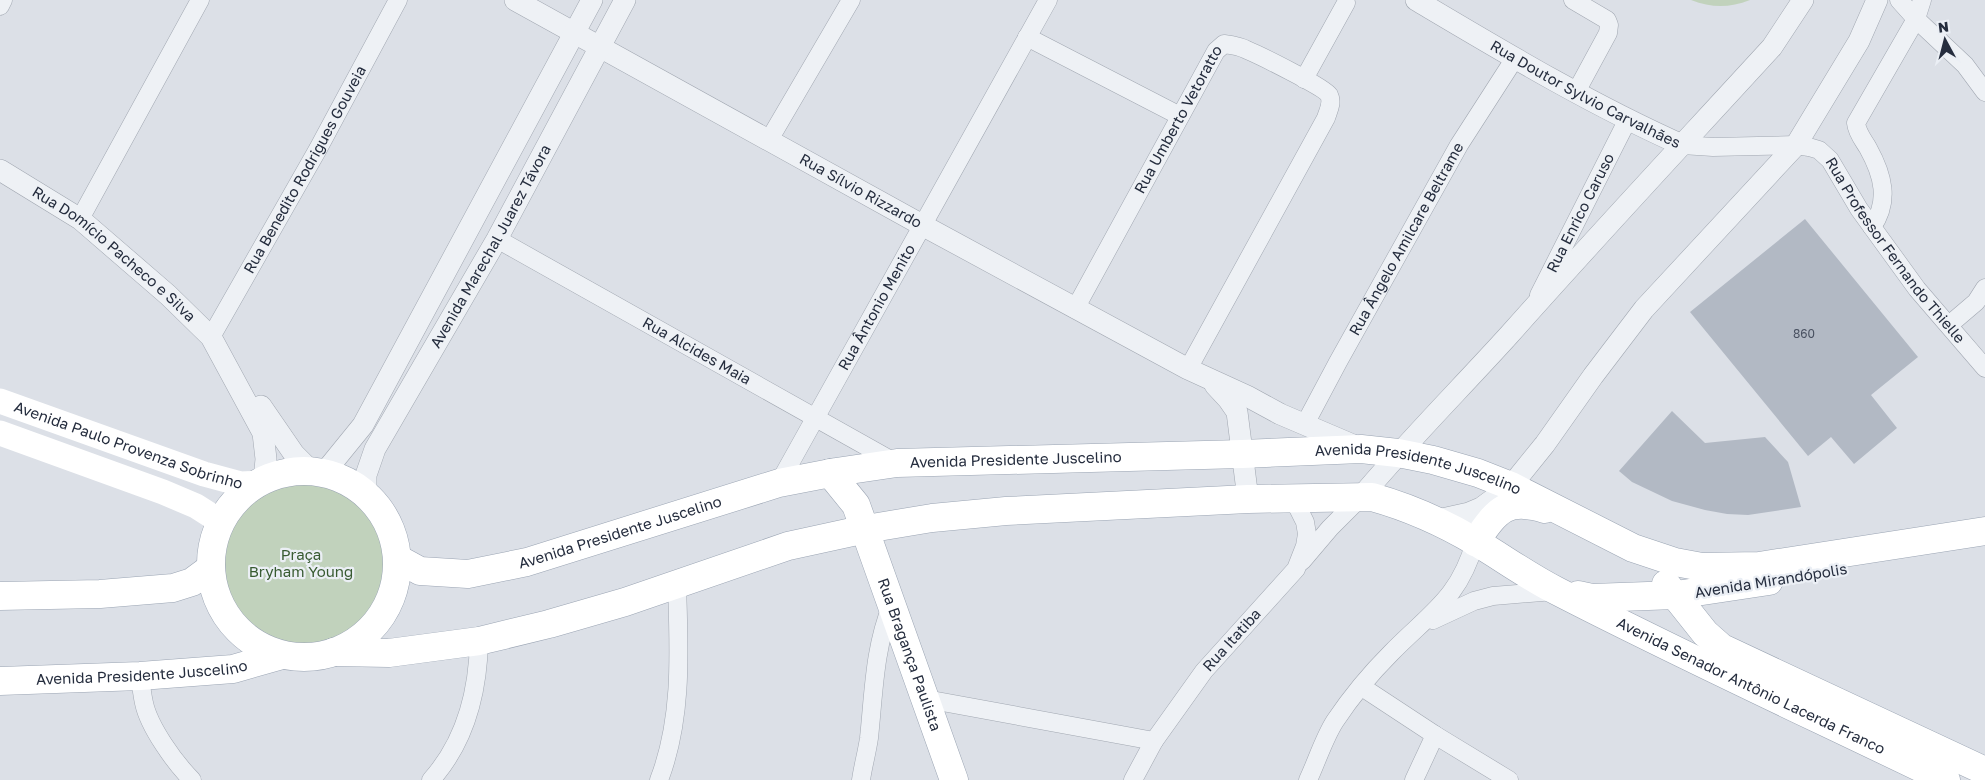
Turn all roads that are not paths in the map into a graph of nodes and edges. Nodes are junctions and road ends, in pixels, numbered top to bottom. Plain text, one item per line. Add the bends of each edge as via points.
1 (3, 0) edge
2 (200, 0) edge
3 (398, 0) edge
4 (515, 0) edge
5 (592, 0) edge
6 (625, 0) edge
7 (851, 0) edge
8 (1048, 0) edge
9 (1573, 0) edge
10 (1803, 0) edge
11 (1877, 0) edge
12 (1899, 0) edge
13 (1922, 0) edge
14 (1418, 1) edge
15 (1346, 3) dead end
16 (0, 6) edge
17 (1916, 19) junction
18 (574, 31) junction
19 (1027, 36) junction
20 (600, 46) junction
21 (1515, 58) junction
22 (1304, 79) junction
23 (1576, 92) junction
24 (1985, 92) edge
25 (1180, 116) junction
26 (1628, 119) junction
27 (769, 140) junction
28 (1682, 145) junction
29 (1796, 145) junction
30 (0, 170) edge
31 (80, 219) junction
32 (922, 225) junction
33 (1872, 227) junction
34 (497, 239) junction
35 (1985, 288) edge
36 (1533, 305) junction
37 (1075, 309) junction
38 (1950, 325) junction
39 (215, 344) junction
40 (1985, 368) edge
41 (1188, 369) junction
42 (1208, 378) junction
43 (0, 401) edge
44 (816, 418) junction
45 (1297, 421) junction
46 (0, 433) edge
47 (1361, 449) junction
48 (1242, 450) junction
49 (1398, 453) junction
50 (897, 463) junction
51 (318, 472) junction
52 (830, 473) junction
53 (262, 482) junction
54 (779, 483) junction
55 (1511, 486) junction
56 (366, 494) junction
57 (1361, 497) junction
58 (1293, 498) junction
59 (1248, 499) junction
60 (1568, 516) junction
61 (1428, 518) junction
62 (221, 522) junction
63 (866, 530) junction
64 (1985, 531) edge
65 (1486, 548) junction
66 (1985, 548) edge
67 (1641, 556) junction
68 (398, 559) junction
69 (211, 568) junction
70 (1296, 569) junction
71 (677, 585) junction
72 (1714, 589) junction
73 (1556, 591) junction
74 (1676, 595) junction
75 (0, 596) edge
76 (1592, 598) junction
77 (892, 604) junction
78 (1423, 624) junction
79 (1705, 633) junction
80 (479, 641) junction
81 (334, 652) junction
82 (282, 655) junction
83 (140, 676) junction
84 (0, 681) edge
85 (1362, 687) junction
86 (926, 699) junction
87 (1435, 735) junction
88 (1154, 741) junction
89 (1974, 772) edge
90 (192, 780) edge
91 (431, 780) edge
92 (659, 780) edge
93 (861, 780) edge
94 (954, 780) edge
95 (1133, 780) edge
96 (1308, 780) edge
97 (1414, 780) edge
98 (1509, 780) edge
99 (1946, 780) edge

1 - 16 street
2 - 31 street
3 - 39 street, Rua Benedito Rodrigues Gouveia
4 - 18 street, Rua Sílvio Rizzardo
5 - 18 street, Avenida Marechal Juarez Távora
6 - 20 street, Avenida Marechal Juarez Távora
7 - 27 street
8 - 19 street, Rua Ântonio Menito
9 - 23 street via 1607,20 1609,25 1608,33
10 - 28 street via 1772,47
11 - 29 street via 1860,40
12 - 17 street
13 - 17 street
14 - 21 street, Rua Doutor Sylvio Carvalhães
15 - 22 street
17 - 24 street via 1965,65
17 - 33 street via 1856,123 1876,161 1883,188 1881,212
18 - 20 street, Rua Sílvio Rizzardo
18 - 51 street, Avenida Marechal Juarez Távora via 363,425
19 - 25 street
19 - 32 street, Rua Ântonio Menito
20 - 27 street, Rua Sílvio Rizzardo
20 - 34 street, Avenida Marechal Juarez Távora
21 - 23 street, Rua Doutor Sylvio Carvalhães
21 - 45 street, Rua Ângelo Amilcare Beltrame via 1459,145 1338,362
22 - 25 street, Rua Umberto Vetoratto via 1247,50 1224,44 1216,51
22 - 41 street, Rua Umberto Vetoratto via 1329,96 1331,104 1326,118
23 - 26 street, Rua Doutor Sylvio Carvalhães
25 - 37 street, Rua Umberto Vetoratto
26 - 28 street, Rua Doutor Sylvio Carvalhães
26 - 36 street, Rua Enrico Caruso
27 - 32 street, Rua Sílvio Rizzardo
28 - 29 street, Rua Doutor Sylvio Carvalhães
28 - 36 street
29 - 33 street, Rua Professor Fernando Thielle via 1819,150 1830,160
29 - 55 street via 1644,309
30 - 31 street, Rua Domício Pacheco e Silva
31 - 39 street, Rua Domício Pacheco e Silva via 160,289
32 - 37 street, Rua Sílvio Rizzardo
32 - 44 street, Rua Ântonio Menito
33 - 38 street, Rua Professor Fernando Thielle via 1917,289
34 - 44 street, Rua Alcides Maia
34 - 56 street, Avenida Marechal Juarez Távora via 375,449 366,475
35 - 38 street via 1976,302
36 - 49 street
37 - 41 street, Rua Sílvio Rizzardo
38 - 40 street, Rua Professor Fernando Thielle
39 - 51 street, Rua Domício Pacheco e Silva via 300,461
39 - 53 street, Rua Domício Pacheco e Silva via 263,433 266,459
41 - 42 street, Rua Sílvio Rizzardo
42 - 45 street, Rua Sílvio Rizzardo
42 - 48 street, Rua Sílvio Rizzardo via 1237,412
43 - 53 main road, Avenida Paulo Provenza Sobrinho via 204,474 241,484
44 - 50 street, Rua Alcides Maia
44 - 54 street, Rua Ântonio Menito
45 - 47 street, Rua Sílvio Rizzardo
45 - 48 street via 1254,417 1247,421 1244,429
46 - 62 main road, Avenida Paulo Provenza Sobrinho via 163,492 196,506
47 - 48 main road, Avenida Presidente Juscelino
47 - 49 main road, Avenida Presidente Juscelino
48 - 50 main road, Avenida Presidente Juscelino
48 - 59 street, Rua Sílvio Rizzardo
49 - 55 main road, Avenida Presidente Juscelino via 1478,473
49 - 57 street
50 - 52 main road, Avenida Presidente Juscelino
51 - 53 main road
51 - 56 main road via 347,481
52 - 54 main road, Avenida Presidente Juscelino
52 - 63 main road, Rua Bragança Paulista via 856,505
53 - 62 main road via 237,500
54 - 68 main road, Avenida Presidente Juscelino via 527,562 468,574 420,571
55 - 60 main road, Avenida Presidente Juscelino
55 - 61 street via 1481,508 1462,515
56 - 68 main road via 387,520
57 - 58 main road
57 - 61 main road via 1388,502
57 - 70 street
58 - 59 main road
58 - 70 street, Rua Itatiba via 1306,522 1307,534
59 - 63 main road via 1006,511 932,518
60 - 65 main road via 1528,504 1506,507 1491,519
60 - 67 main road, Avenida Presidente Juscelino
61 - 65 main road
62 - 69 main road via 213,544
63 - 71 main road via 788,546
63 - 77 main road, Rua Bragança Paulista
64 - 67 main road, Avenida Mirandópolis via 1742,567 1702,567
65 - 73 main road
65 - 78 street via 1469,562 1457,586
66 - 72 main road, Avenida Mirandópolis
67 - 74 main road, Avenida Senador Antônio Lacerda Franco
67 - 76 main road via 1650,574 1645,582
68 - 81 main road via 394,587 384,614 362,637
69 - 75 main road via 192,582 174,588 100,594
69 - 82 main road via 215,592 225,614 253,642
70 - 88 street, Rua Itatiba via 1204,671
71 - 80 main road via 549,624
71 - 92 street via 677,703 667,759
72 - 74 main road, Avenida Mirandópolis
72 - 79 main road
73 - 76 main road, Avenida Mirandópolis
73 - 78 street via 1493,596
73 - 99 main road, Avenida Senador Antônio Lacerda Franco
74 - 76 main road, Avenida Mirandópolis
74 - 79 main road, Avenida Senador Antônio Lacerda Franco
77 - 86 main road, Rua Bragança Paulista
77 - 93 street via 880,640 869,740
78 - 85 street via 1391,653
79 - 89 main road, Avenida Senador Antônio Lacerda Franco via 1737,656
80 - 81 main road via 389,653
80 - 91 street via 473,700 460,736 443,767
81 - 82 main road via 300,657
82 - 83 main road, Avenida Presidente Juscelino via 233,669
83 - 84 main road, Avenida Presidente Juscelino
83 - 90 street via 144,705 180,768
85 - 87 street
85 - 96 street via 1334,722
86 - 88 street
86 - 94 main road, Rua Bragança Paulista
87 - 97 street
87 - 98 street
88 - 95 street, Rua Itatiba

